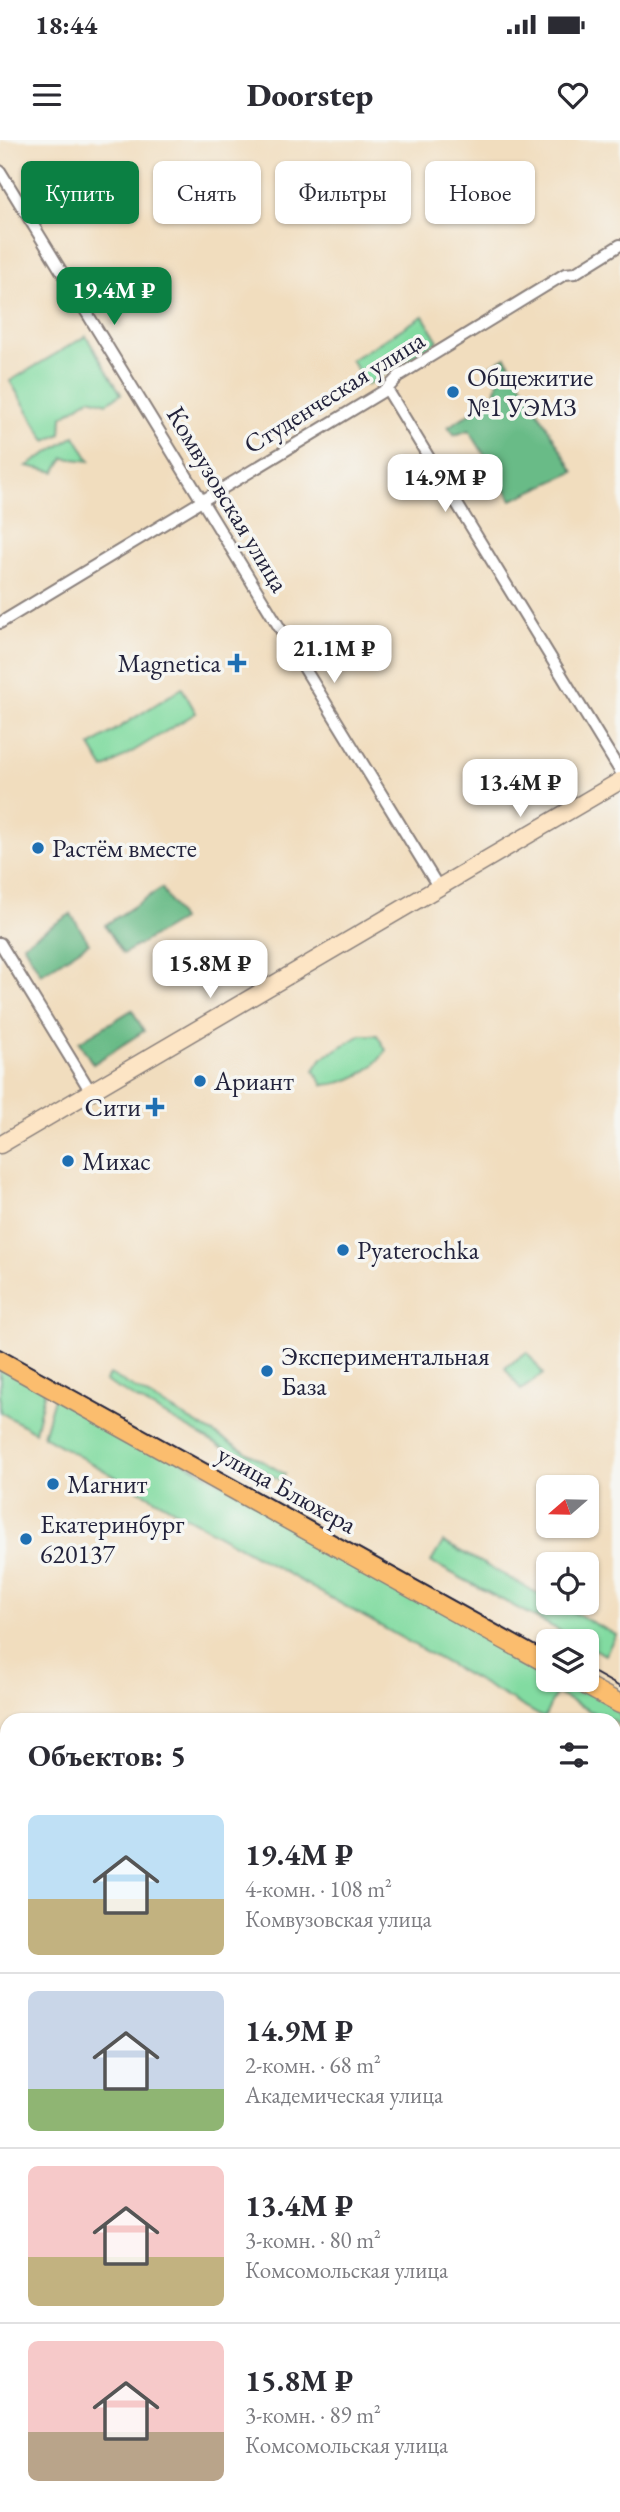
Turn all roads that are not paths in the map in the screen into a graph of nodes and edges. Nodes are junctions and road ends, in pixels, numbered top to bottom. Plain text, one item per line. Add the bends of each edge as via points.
1 (0, 171) edge
2 (620, 245) edge
3 (387, 389) junction
4 (202, 499) junction
5 (0, 623) edge
6 (620, 771) edge
7 (620, 782) edge
8 (439, 888) junction
9 (0, 943) edge
10 (91, 1092) junction
11 (0, 1145) edge
12 (0, 1360) edge
13 (536, 1657) edge
14 (598, 1692) edge
15 (620, 1704) edge

1 - 4 street, Комвузовская улица
2 - 3 street, Студенческая улица via 400,375
3 - 4 street, Студенческая улица
3 - 6 street
4 - 5 street, Студенческая улица
4 - 8 street, Комвузовская улица
7 - 8 main road
8 - 10 main road
9 - 10 street
10 - 11 main road
12 - 13 main road, улица Блюхера
14 - 15 main road

